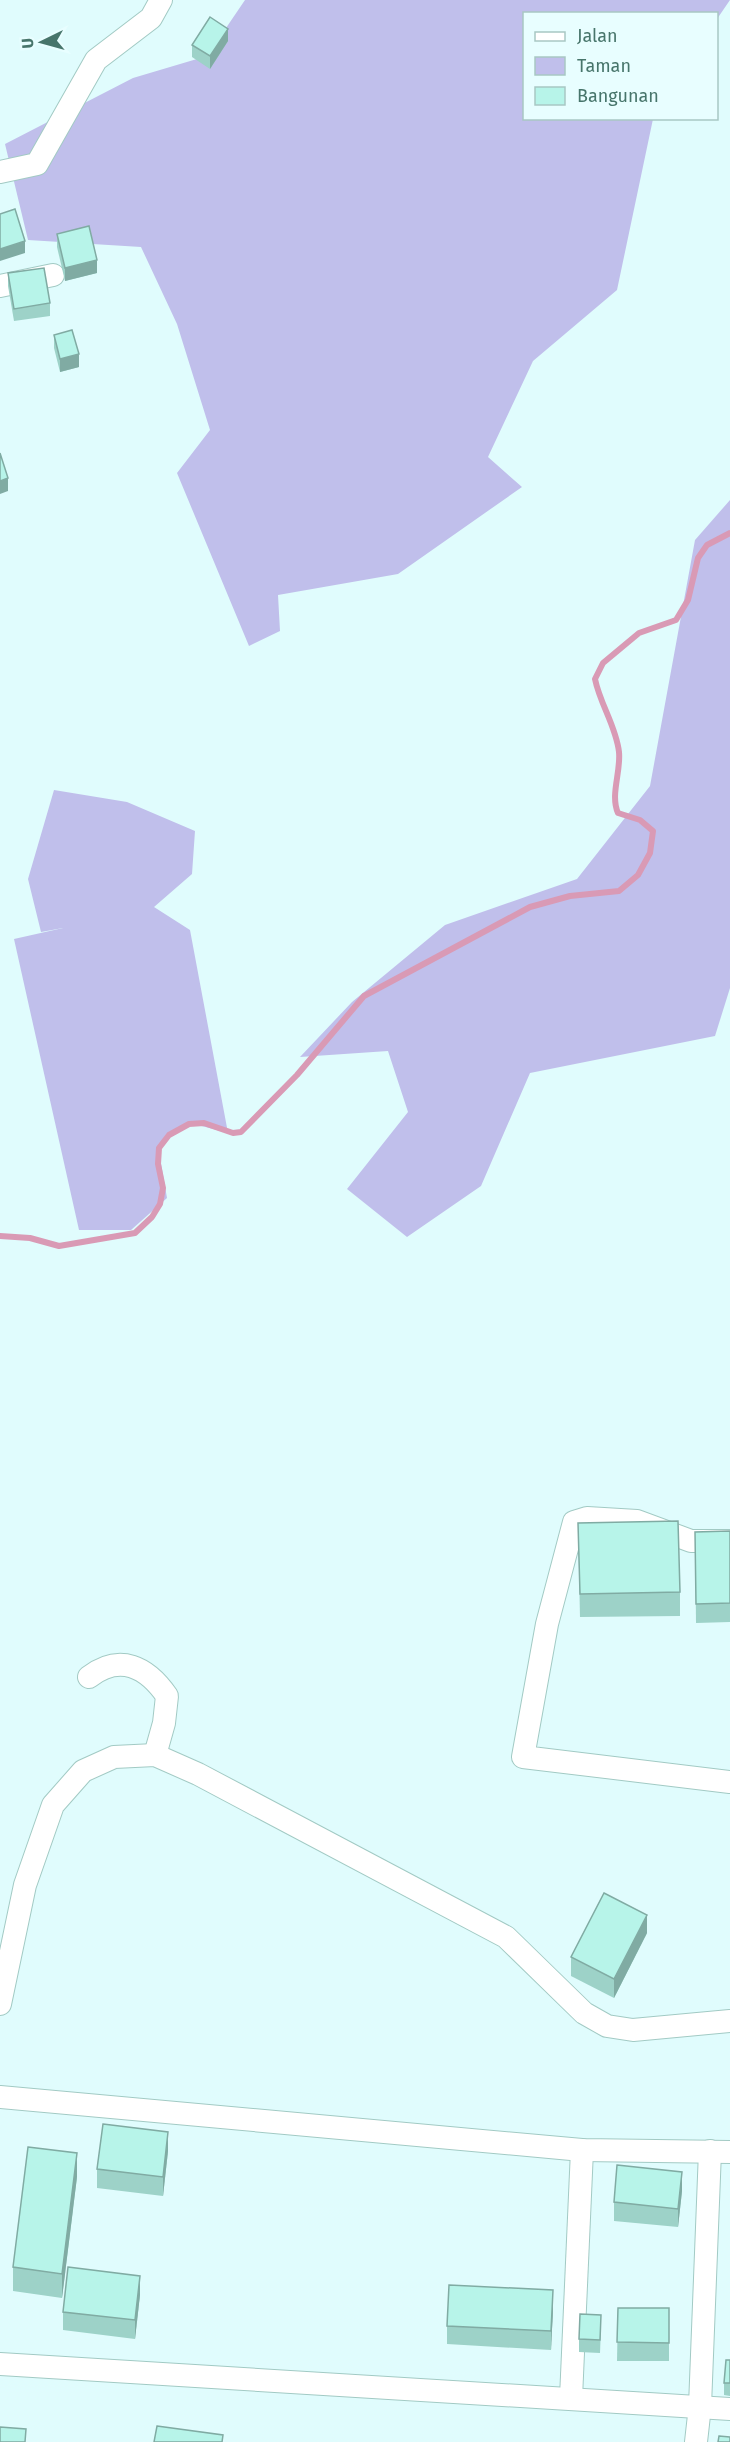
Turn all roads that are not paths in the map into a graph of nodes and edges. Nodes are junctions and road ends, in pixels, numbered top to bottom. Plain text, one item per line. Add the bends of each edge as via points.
1 (161, 0) edge
2 (0, 172) edge
3 (53, 275) dead end
4 (0, 286) edge
5 (730, 1541) edge
6 (89, 1677) dead end
7 (155, 1755) junction
8 (730, 1782) edge
9 (0, 2004) edge
10 (730, 2021) edge
11 (0, 2097) edge
12 (582, 2150) junction
13 (720, 2151) edge
14 (0, 2364) edge
15 (571, 2398) junction
16 (700, 2406) junction
17 (730, 2409) edge
18 (696, 2442) edge

1 - 2 street via 152,18 96,60 37,165
3 - 4 street
5 - 8 street via 691,1541 637,1521 587,1518 574,1522 547,1624 523,1757
6 - 7 street via 102,1666 120,1664 138,1668 157,1682 167,1696
7 - 9 street via 114,1757 82,1772 53,1805 25,1885
7 - 10 street via 506,1936 584,2013 607,2026 633,2030
11 - 12 street
12 - 13 street
12 - 15 street
13 - 16 street
14 - 15 street
15 - 16 street
16 - 17 street
16 - 18 street

